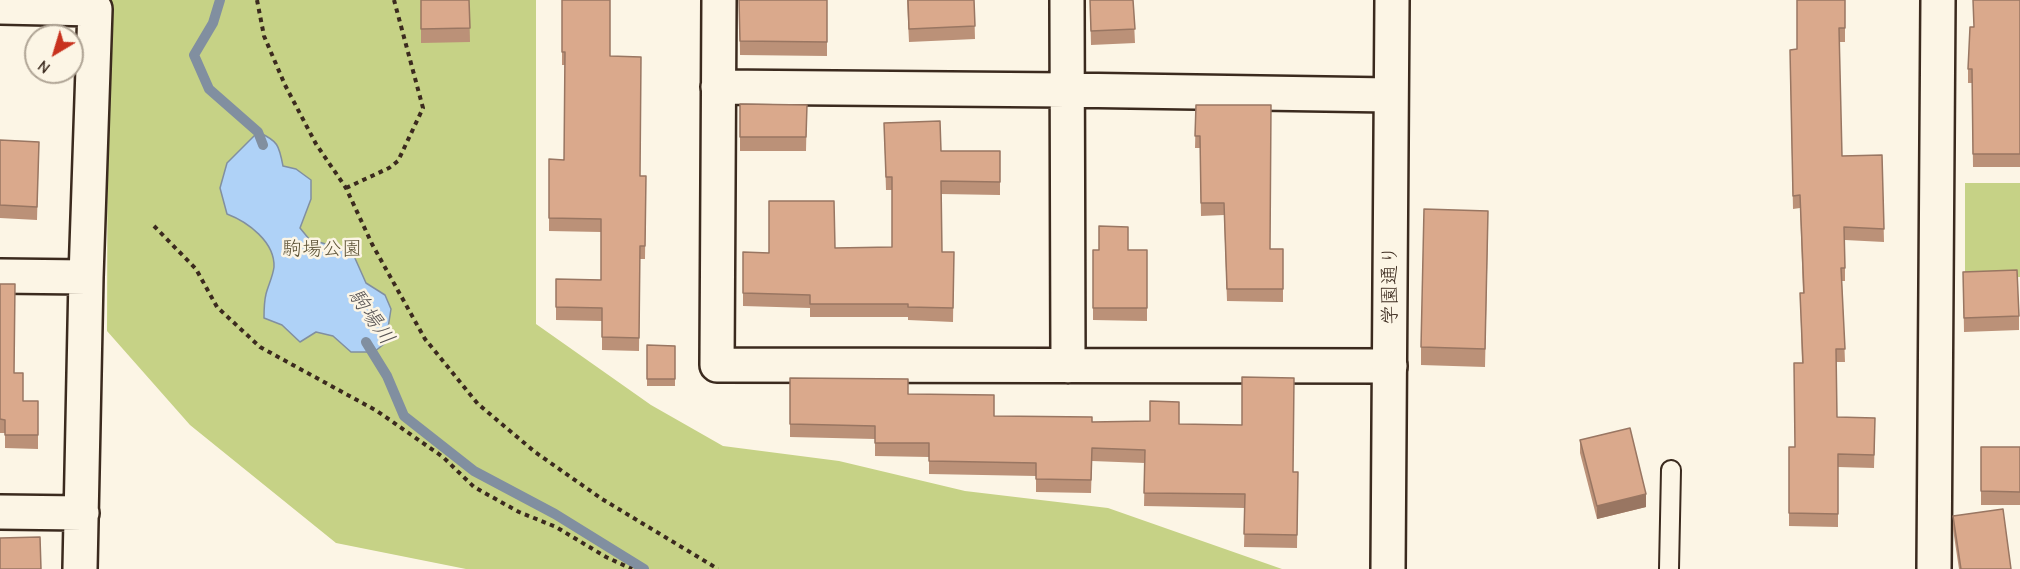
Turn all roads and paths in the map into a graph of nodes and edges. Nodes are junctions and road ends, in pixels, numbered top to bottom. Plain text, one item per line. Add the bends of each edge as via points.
1 (257, 0) edge
2 (394, 0) edge
3 (718, 0) edge
4 (1067, 0) edge
5 (1392, 0) edge
6 (1938, 0) edge
7 (0, 7) edge
8 (718, 87) junction
9 (1066, 90) junction
10 (1390, 95) junction
11 (346, 188) junction
12 (154, 226) dead end
13 (0, 276) edge
14 (86, 277) junction
15 (1068, 366) junction
16 (1390, 366) junction
17 (1671, 470) dead end
18 (0, 512) edge
19 (82, 513) junction
20 (80, 569) edge
21 (632, 569) edge
22 (718, 569) edge
23 (1388, 569) edge
24 (1669, 569) edge
25 (1934, 569) edge

1 - 11 path via 264,36 285,85 316,144
2 - 11 path via 423,108 398,161
3 - 8 street
4 - 9 street
5 - 10 street, 学園通り
6 - 25 street
7 - 14 street via 95,9
8 - 9 street
8 - 15 street via 717,365
9 - 10 street
9 - 15 street
10 - 16 street, 学園通り
11 - 22 path via 425,339 478,404 535,452 602,500
12 - 21 path via 196,269 218,307 260,347 377,411 444,457 474,487 519,512 556,526
13 - 14 street
14 - 19 street
15 - 16 street
16 - 23 street, 学園通り
17 - 24 lane
18 - 19 street
19 - 20 street

